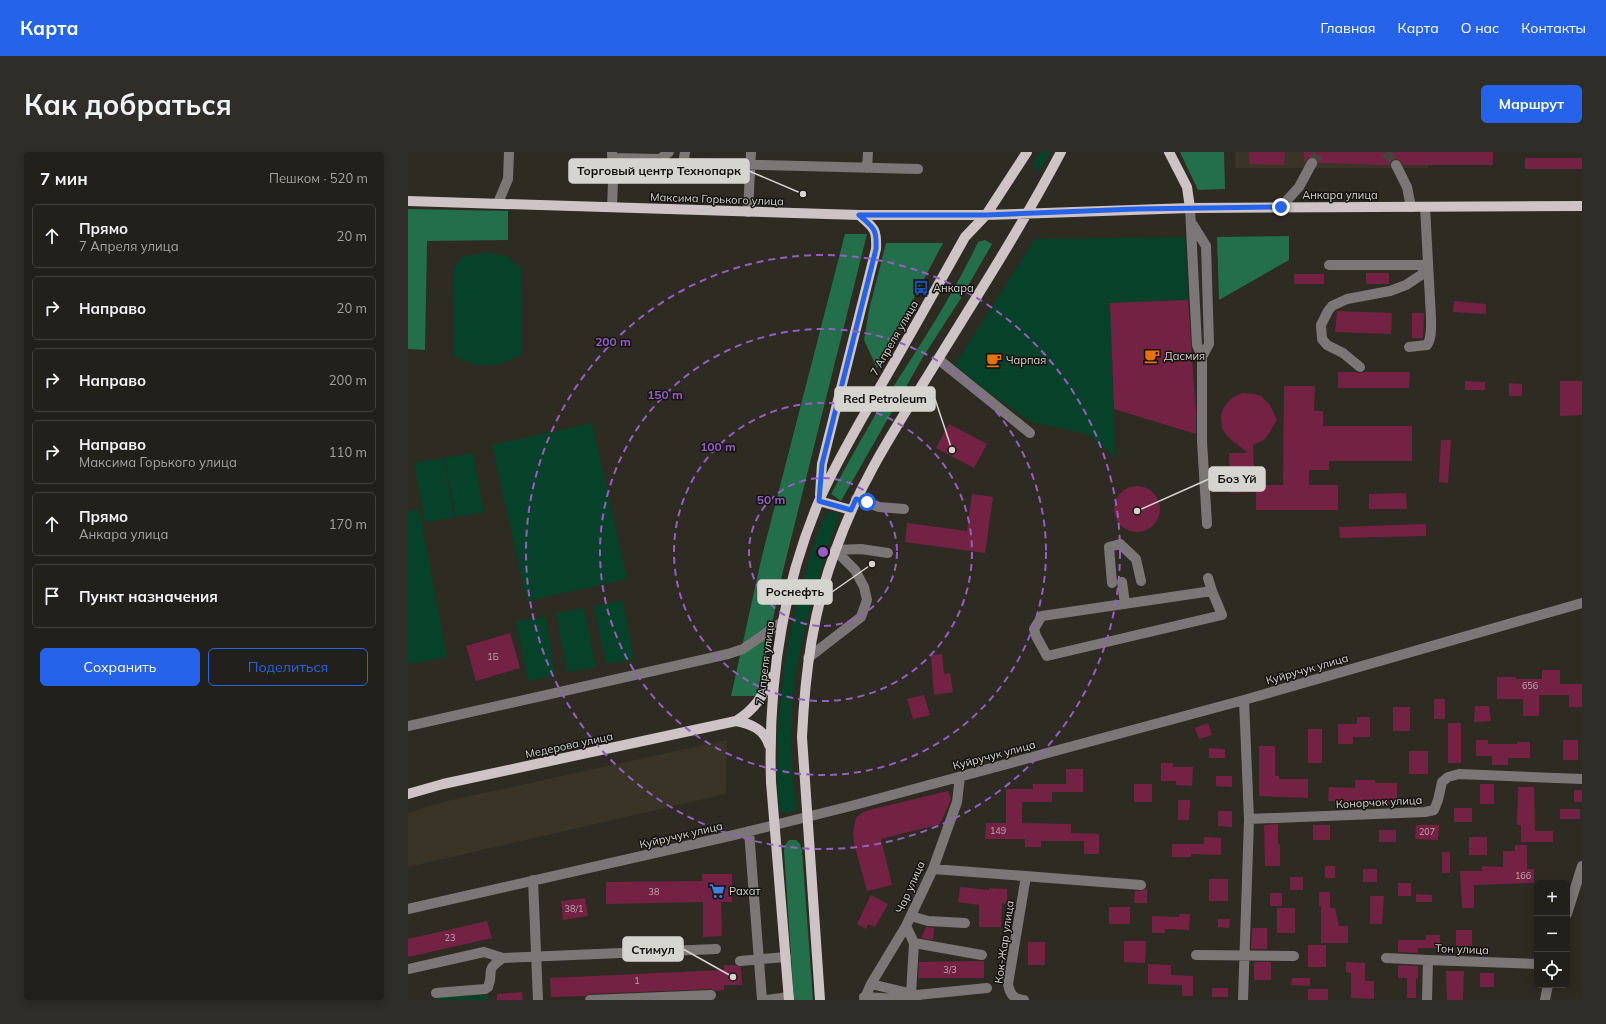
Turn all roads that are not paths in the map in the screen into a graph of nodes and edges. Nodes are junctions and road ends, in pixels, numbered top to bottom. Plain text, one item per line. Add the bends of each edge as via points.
1 (509, 152) edge
2 (669, 152) edge
3 (684, 152) edge
4 (752, 152) edge
5 (868, 152) edge
6 (1027, 152) edge
7 (1061, 152) edge
8 (1169, 152) edge
9 (612, 155) edge
10 (1312, 163) tunnel mouth
11 (751, 164) junction
12 (1396, 165) tunnel mouth
13 (867, 168) junction
14 (918, 169) dead end
15 (408, 201) edge
16 (498, 203) junction
17 (1582, 206) edge
18 (612, 207) junction
19 (1281, 207) junction
20 (1411, 207) junction
21 (1425, 207) junction
22 (1190, 208) junction
23 (748, 212) junction
24 (1026, 214) junction
25 (859, 215) junction
26 (986, 215) junction
27 (1329, 265) dead end
28 (1428, 265) junction
29 (1409, 347) dead end
30 (938, 359) junction
31 (1360, 367) dead end
32 (1030, 433) dead end
33 (856, 499) junction
34 (819, 501) junction
35 (904, 509) dead end
36 (851, 510) junction
37 (1207, 524) dead end
38 (835, 550) junction
39 (888, 552) dead end
40 (1208, 578) dead end
41 (1141, 581) dead end
42 (1212, 592) junction
43 (1582, 603) edge
44 (1125, 604) junction
45 (782, 622) junction
46 (776, 656) junction
47 (808, 658) junction
48 (1244, 700) junction
49 (736, 721) junction
50 (408, 726) edge
51 (770, 748) junction
52 (960, 777) junction
53 (1582, 779) edge
54 (408, 794) edge
55 (807, 817) junction
56 (1249, 819) junction
57 (775, 825) junction
58 (750, 831) junction
59 (1582, 866) edge
60 (933, 869) junction
61 (1026, 876) junction
62 (533, 880) junction
63 (1141, 885) dead end
64 (1570, 904) edge
65 (408, 909) edge
66 (911, 916) junction
67 (965, 923) dead end
68 (906, 926) junction
69 (914, 943) junction
70 (716, 949) dead end
71 (982, 955) dead end
72 (1196, 955) dead end
73 (1244, 955) junction
74 (1294, 956) dead end
75 (536, 957) junction
76 (786, 957) junction
77 (503, 958) junction
78 (1386, 958) dead end
79 (759, 960) junction
80 (1428, 960) junction
81 (740, 961) dead end
82 (1534, 964) edge
83 (408, 969) edge
84 (871, 984) junction
85 (987, 988) dead end
86 (1547, 988) edge
87 (436, 993) dead end
88 (711, 995) dead end
89 (914, 997) edge
90 (789, 998) edge
91 (864, 998) edge
92 (880, 999) edge
93 (538, 1000) edge
94 (590, 1000) edge
95 (762, 1000) edge
96 (768, 1000) edge
97 (820, 1000) edge
98 (1024, 1000) edge
99 (1242, 1000) edge
100 (1427, 1000) edge
101 (1545, 1000) edge

1 - 16 street via 508,179
2 - 9 street via 660,158
3 - 11 street via 687,163
4 - 11 street
5 - 13 street
6 - 26 main road, 7 Апреля улица
7 - 24 main road
8 - 22 main road via 1187,187
9 - 18 street
10 - 19 street via 1299,187
11 - 13 street
11 - 23 street
12 - 20 street via 1406,187
13 - 14 street
15 - 16 main road, Максима Горького улица
16 - 18 main road, Максима Горького улица
17 - 21 main road, Анкара улица
18 - 23 main road, Максима Горького улица
19 - 20 main road, Анкара улица
19 - 22 main road, Анкара улица
20 - 21 main road, Анкара улица
21 - 28 street
22 - 24 main road, Анкара улица
22 - 37 street via 1197,345 1202,357 1202,441
23 - 25 main road, Максима Горького улица
24 - 26 main road, Максима Горького улица
24 - 30 main road
25 - 26 main road, Максима Горького улица
25 - 34 main road via 873,228 876,234 876,249 822,464
26 - 34 main road, 7 Апреля улица via 965,237 845,447
27 - 28 street
28 - 29 street via 1431,318 1429,342 1426,345
28 - 31 street via 1421,275 1406,285 1390,291 1347,299 1332,306 1328,311 1321,325 1322,339
30 - 32 street
30 - 33 main road via 878,456
33 - 35 street via 879,507
33 - 36 main road
34 - 36 main road
34 - 45 main road, 7 Апреля улица via 801,551
36 - 38 main road
38 - 39 street
38 - 47 main road via 821,594
38 - 47 street via 855,570 864,587 866,600 861,617
40 - 42 street
41 - 44 street via 1136,559 1120,544 1109,547
42 - 44 street
42 - 44 street via 1222,615 1047,656 1036,636 1034,629 1042,616
43 - 48 street, Куйручук улица
45 - 46 main road, 7 Апреля улица
45 - 50 street via 743,649 728,654
46 - 49 main road, Медерова улица via 761,700
46 - 51 main road, 7 Апреля улица
47 - 55 main road via 802,737
48 - 52 street, Куйручук улица
48 - 56 street
49 - 51 main road, Медерова улица via 762,731
49 - 54 main road, Медерова улица via 443,784
51 - 57 main road, 7 Апреля улица
52 - 55 street, Куйручук улица
52 - 60 street, Чар улица via 956,802
53 - 56 street, Конорчок улица via 1459,774 1442,782 1434,810 1425,812
55 - 57 street, Куйручук улица
55 - 97 main road
56 - 73 street
57 - 58 street, Куйручук улица
57 - 76 main road, 7 Апреля улица
58 - 62 street, Куйручук улица
58 - 79 street
59 - 64 street
60 - 61 street
60 - 66 street, Чар улица
61 - 63 street
61 - 98 street, Кок-Жар улица via 1008,984 1009,992 1016,999
62 - 65 street, Куйручук улица
62 - 75 street
66 - 67 street via 928,921
66 - 68 street, Чар улица
68 - 69 street
68 - 84 street, Чар улица
69 - 71 street
69 - 89 street
70 - 75 street
72 - 73 street
73 - 74 street
73 - 99 street
75 - 77 street
75 - 93 street
76 - 79 street
76 - 90 main road, 7 Апреля улица
77 - 83 street via 484,952
77 - 87 street via 492,966 489,984 485,989
78 - 80 street, Тон улица
79 - 81 street
79 - 95 street
80 - 82 street, Тон улица
80 - 100 street
84 - 89 street
84 - 91 street, Чар улица
85 - 89 street
86 - 101 street
88 - 94 street
89 - 92 street
90 - 96 street
91 - 92 street

